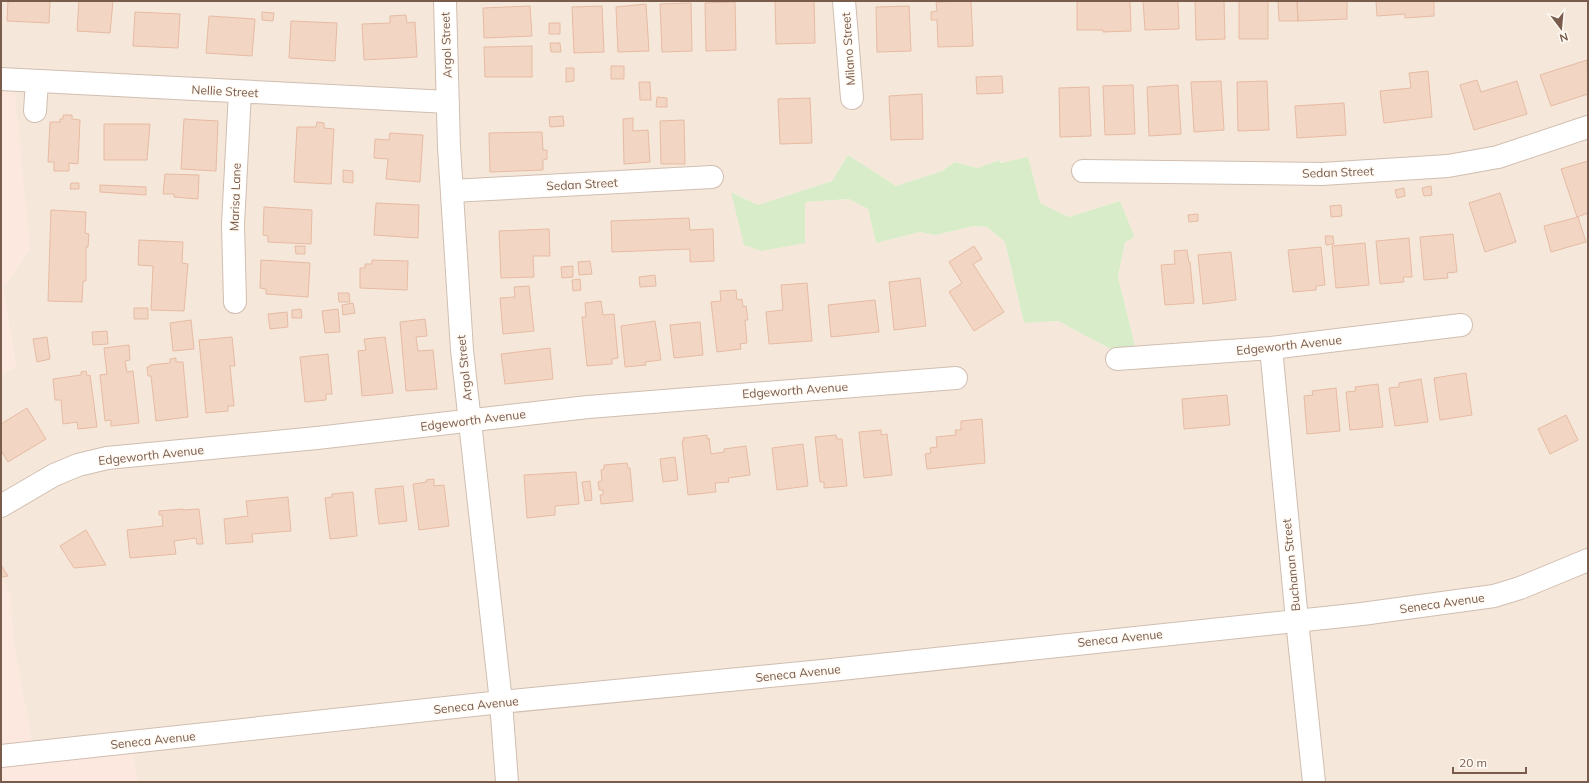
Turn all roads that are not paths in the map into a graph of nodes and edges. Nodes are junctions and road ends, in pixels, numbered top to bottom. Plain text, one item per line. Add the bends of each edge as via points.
1 (445, 1) edge
2 (844, 1) edge
3 (1, 79) edge
4 (37, 81) junction
5 (240, 92) junction
6 (852, 98) dead end
7 (448, 102) junction
8 (35, 111) dead end
9 (1588, 127) edge
10 (1083, 171) dead end
11 (712, 177) dead end
12 (452, 191) junction
13 (235, 302) dead end
14 (1460, 325) dead end
15 (1270, 348) junction
16 (1117, 359) dead end
17 (956, 378) dead end
18 (470, 421) junction
19 (1, 506) edge
20 (1588, 560) edge
21 (1297, 620) junction
22 (500, 702) junction
23 (1, 756) edge
24 (507, 782) edge
25 (1314, 782) edge

1 - 7 street, Argol Street
2 - 6 street, Milano Street
3 - 4 street, Nellie Street
4 - 5 street, Nellie Street
4 - 8 street
5 - 7 street, Nellie Street
5 - 13 street, Marisa Lane via 232,224
7 - 12 street, Argol Street
9 - 10 street, Sedan Street via 1498,157 1448,166 1322,174
11 - 12 street, Sedan Street
12 - 18 street, Argol Street via 456,281
14 - 15 street, Edgeworth Avenue
15 - 16 street, Edgeworth Avenue
15 - 21 street, Buchanan Street
17 - 18 street, Edgeworth Avenue via 588,407
18 - 19 street, Edgeworth Avenue via 107,458 78,465 54,475
18 - 22 street, Argol Street
20 - 21 street, Seneca Avenue via 1494,596
21 - 22 street, Seneca Avenue via 822,671
21 - 25 street, Buchanan Street
22 - 23 street, Seneca Avenue
22 - 24 street, Argol Street

